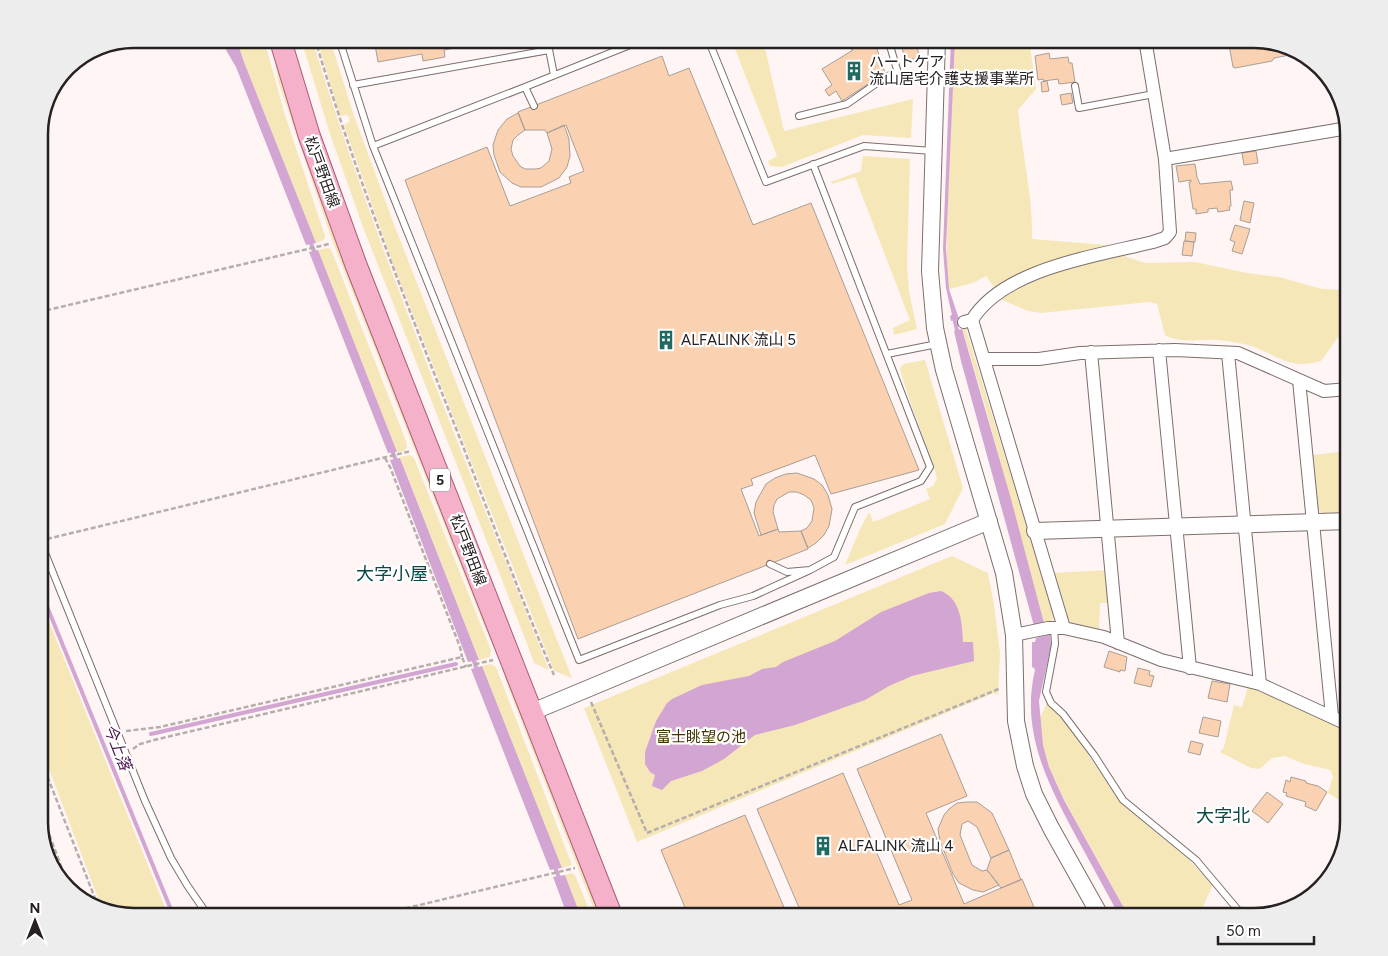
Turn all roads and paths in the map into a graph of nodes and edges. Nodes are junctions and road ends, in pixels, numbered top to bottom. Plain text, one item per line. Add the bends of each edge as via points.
1 (283, 48) edge
2 (318, 48) edge
3 (341, 48) edge
4 (623, 48) edge
5 (712, 48) edge
6 (891, 48) edge
7 (938, 48) edge
8 (1146, 48) edge
9 (549, 50) joint
10 (554, 75) junction
11 (353, 85) junction
12 (1075, 86) dead end
13 (525, 87) junction
14 (1154, 94) junction
15 (534, 106) dead end
16 (799, 116) dead end
17 (1340, 129) edge
18 (373, 146) junction
19 (934, 151) junction
20 (1165, 159) junction
21 (813, 164) junction
22 (330, 244) dead end
23 (48, 310) edge
24 (938, 343) junction
25 (1159, 350) junction
26 (1090, 352) junction
27 (1228, 353) junction
28 (887, 354) junction
29 (984, 359) junction
30 (1299, 380) junction
31 (1340, 389) edge
32 (413, 451) dead end
33 (386, 458) junction
34 (989, 521) junction
35 (1340, 521) edge
36 (1312, 522) junction
37 (1244, 524) junction
38 (1176, 526) junction
39 (1108, 528) junction
40 (1035, 531) junction
41 (48, 537) edge
42 (48, 561) edge
43 (770, 564) dead end
44 (810, 570) junction
45 (1055, 628) junction
46 (1014, 635) junction
47 (1118, 643) junction
48 (462, 657) junction
49 (482, 663) dead end
50 (468, 666) junction
51 (1190, 668) junction
52 (554, 675) dead end
53 (1260, 684) junction
54 (1002, 688) dead end
55 (591, 702) dead end
56 (532, 712) junction
57 (1332, 716) junction
58 (1340, 720) edge
59 (118, 732) junction
60 (127, 754) junction
61 (48, 778) edge
62 (48, 832) edge
63 (575, 868) dead end
64 (62, 870) edge
65 (95, 899) edge
66 (204, 908) edge
67 (407, 908) edge
68 (608, 908) edge
69 (1096, 908) edge
70 (1236, 908) edge

1 - 56 main road, 松戸野田線 / 5 via 309,135 356,265
2 - 52 path via 367,198
3 - 11 lane
4 - 10 lane
5 - 21 lane via 766,182
6 - 16 lane via 898,73 888,76 847,104
7 - 19 street
8 - 14 street
9 - 10 lane
9 - 11 lane
10 - 13 lane
11 - 18 lane
12 - 14 lane via 1078,108
13 - 15 lane
13 - 18 lane
14 - 20 street
17 - 20 street
18 - 44 lane via 579,660 720,605 753,596
19 - 21 lane via 864,146
19 - 24 street via 930,271
20 - 29 street via 1170,232 1165,238 1048,269 996,294 968,321
21 - 28 lane
22 - 23 path
24 - 28 lane
24 - 34 street
25 - 26 street
25 - 27 street
25 - 38 street
26 - 29 street via 1039,359
26 - 39 street
27 - 30 street via 1238,353
27 - 37 street
28 - 44 lane via 930,467 921,481 855,507 834,557
29 - 40 street
30 - 31 street via 1324,391
30 - 36 street
32 - 33 path
33 - 41 path
33 - 48 path
34 - 46 street via 1004,573
34 - 56 street
35 - 36 street
36 - 37 street
36 - 57 street
37 - 38 street
37 - 53 street
38 - 39 street
38 - 51 street
39 - 40 street
39 - 47 street
40 - 45 street
42 - 59 lane
43 - 44 lane via 786,572
45 - 46 street
45 - 47 street via 1104,637
45 - 70 lane via 1046,692 1051,703 1094,755 1123,800 1196,860
46 - 69 street via 1016,721 1027,773 1051,828
47 - 51 street
48 - 50 path
48 - 59 path via 160,727
49 - 50 path
50 - 60 path via 154,740 140,744
51 - 53 street
53 - 57 street
54 - 55 path via 647,833
56 - 68 main road, 松戸野田線 / 5
57 - 58 street
59 - 60 lane
60 - 66 lane via 171,858
61 - 65 path
62 - 64 path
63 - 67 path

